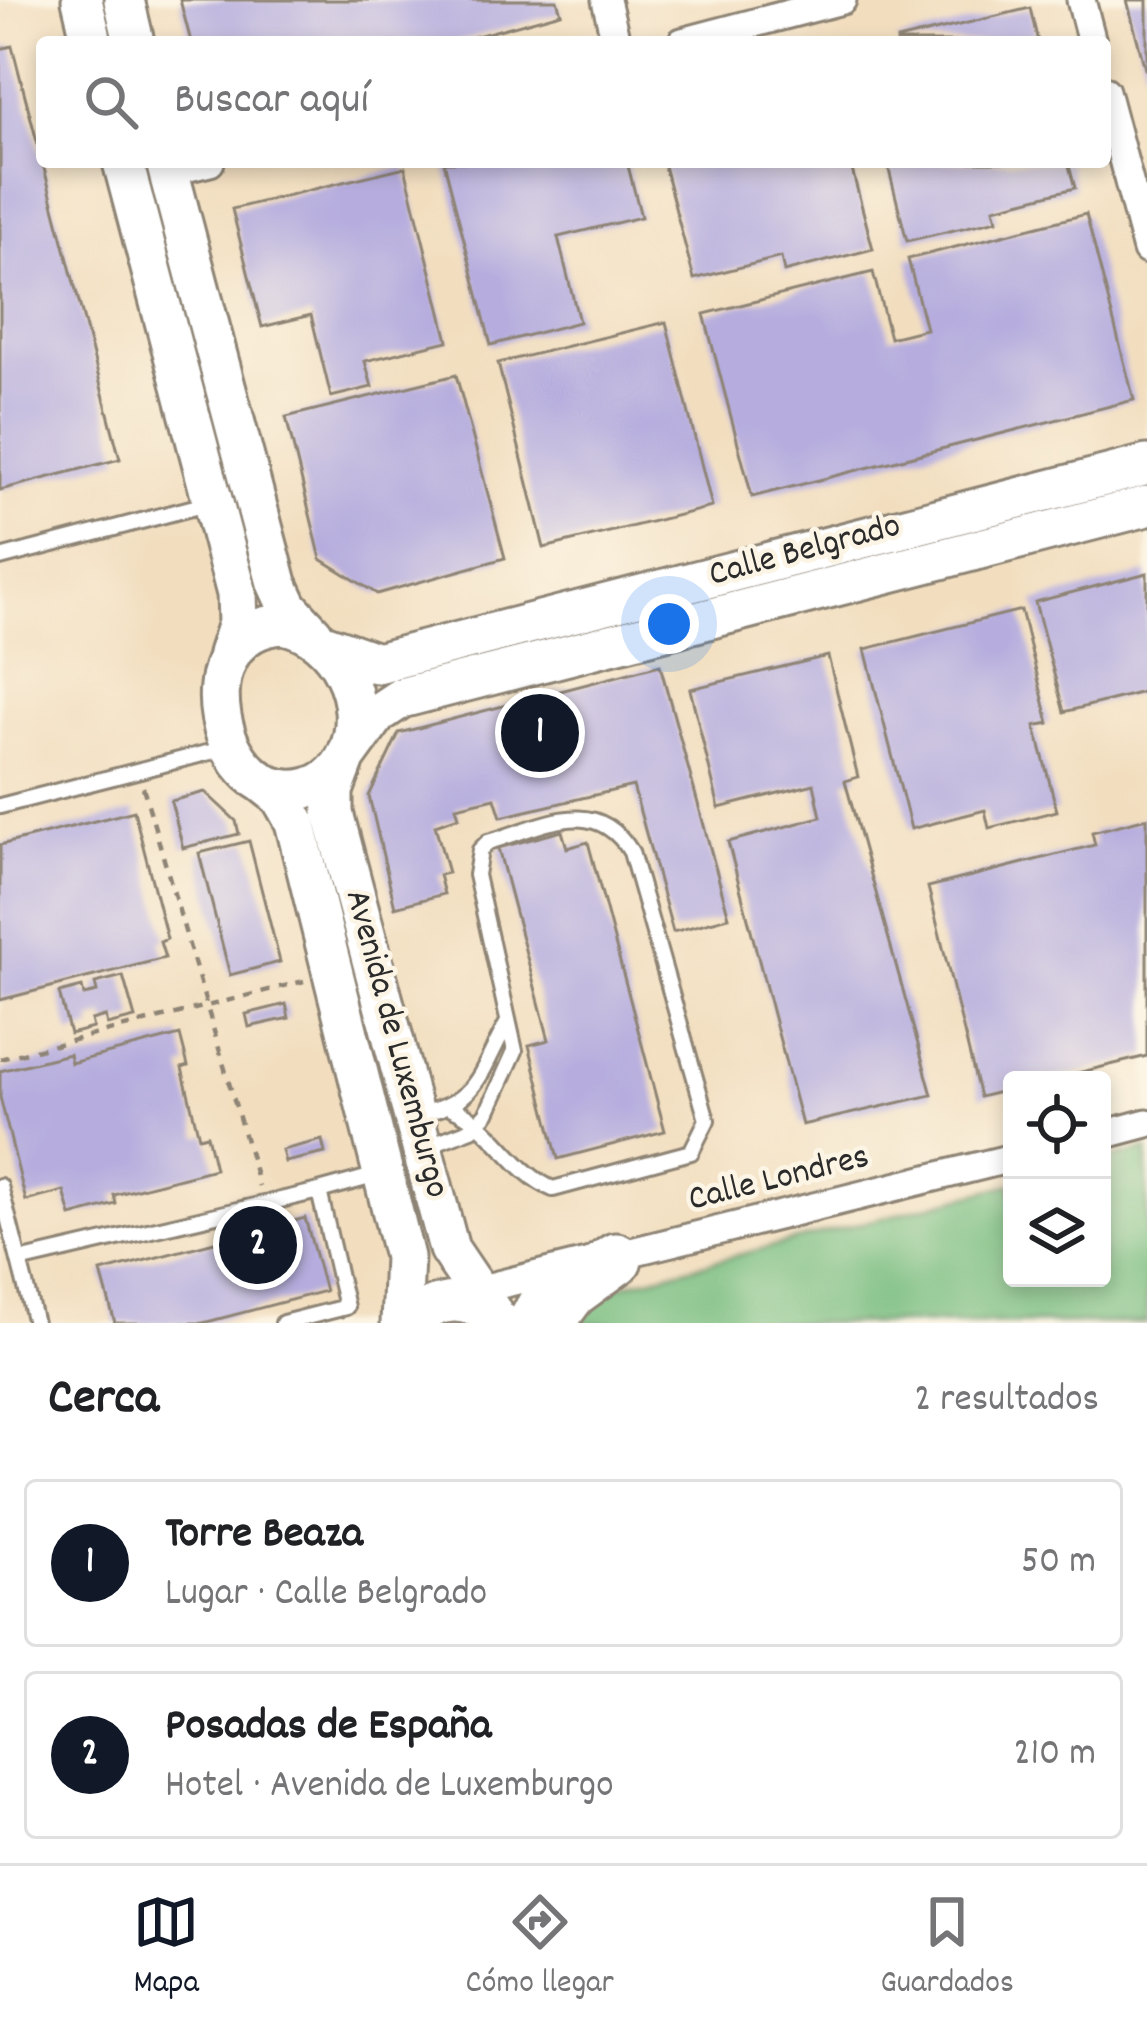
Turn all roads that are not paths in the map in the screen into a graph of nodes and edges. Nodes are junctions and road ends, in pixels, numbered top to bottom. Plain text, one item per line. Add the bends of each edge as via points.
1 (82, 0) edge
2 (124, 0) edge
3 (606, 0) edge
4 (842, 0) edge
5 (1081, 0) edge
6 (91, 36) edge
7 (133, 36) edge
8 (615, 36) edge
9 (705, 36) edge
10 (1090, 36) edge
11 (1111, 114) edge
12 (160, 168) edge
13 (168, 168) edge
14 (126, 172) edge
15 (1147, 250) edge
16 (1147, 465) edge
17 (212, 502) junction
18 (1147, 506) edge
19 (0, 558) edge
20 (320, 639) junction
21 (228, 653) junction
22 (231, 747) junction
23 (347, 756) junction
24 (257, 778) junction
25 (0, 806) edge
26 (508, 1022) junction
27 (478, 1122) junction
28 (1147, 1123) edge
29 (430, 1124) junction
30 (1111, 1133) edge
31 (1003, 1160) edge
32 (386, 1173) junction
33 (0, 1186) edge
34 (319, 1191) junction
35 (616, 1259) junction
36 (19, 1261) junction
37 (563, 1272) junction
38 (487, 1311) edge
39 (35, 1323) edge
40 (283, 1323) edge
41 (405, 1323) edge
42 (548, 1323) edge

1 - 6 main road
2 - 7 main road
3 - 8 street
4 - 9 street
5 - 10 street
11 - 15 street
12 - 14 main road
13 - 20 main road via 277,583
14 - 17 main road
16 - 20 main road, Calle Belgrado via 377,663
17 - 19 lane
17 - 21 main road via 238,610
18 - 23 main road, Calle Belgrado via 400,698 377,714
20 - 21 main road via 265,625
20 - 23 main road via 350,689 355,726
21 - 22 main road via 219,688
22 - 24 main road
22 - 25 lane
23 - 24 main road via 325,782 308,788 291,791
23 - 29 main road, Avenida de Luxemburgo via 333,813
24 - 32 main road, Avenida de Luxemburgo via 293,814
26 - 27 lane via 515,1051
26 - 27 lane via 475,860 488,842 582,815 619,832 707,1120 691,1152 553,1189
26 - 29 lane via 464,1099
27 - 29 lane
27 - 29 lane via 449,1140
28 - 30 street
29 - 38 main road, Avenida de Luxemburgo via 449,1249
31 - 35 street, Calle Londres
32 - 34 lane
32 - 41 main road, Avenida de Luxemburgo via 406,1272
33 - 36 lane
34 - 36 lane
34 - 40 lane via 346,1306
35 - 37 street, Calle Londres
35 - 42 highway via 563,1300
36 - 39 lane
37 - 38 street, Calle Londres
37 - 38 street
38 - 41 main road, Avenida de Luxemburgo

